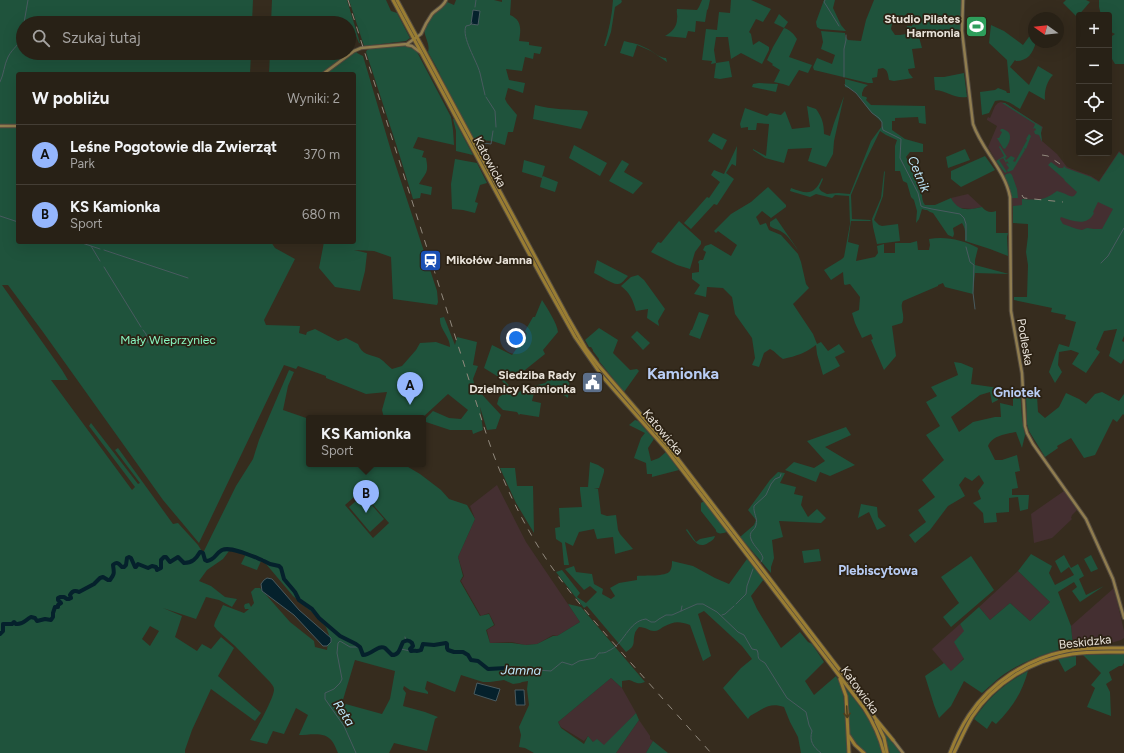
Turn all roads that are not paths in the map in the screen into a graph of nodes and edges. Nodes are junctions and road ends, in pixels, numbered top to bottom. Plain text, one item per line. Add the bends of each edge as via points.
1 (392, 0) edge
2 (396, 0) edge
3 (446, 0) edge
4 (963, 0) edge
5 (415, 39) junction
6 (407, 44) junction
7 (356, 50) edge
8 (420, 52) junction
9 (342, 60) edge
10 (326, 72) edge
11 (452, 108) junction
12 (0, 126) edge
13 (16, 126) edge
14 (1124, 618) edge
15 (1123, 647) edge
16 (1124, 652) edge
17 (837, 674) junction
18 (875, 718) junction
19 (848, 734) junction
20 (893, 740) joint
21 (849, 753) edge
22 (864, 753) edge
23 (884, 753) edge
24 (887, 753) edge
25 (903, 753) edge
26 (950, 753) edge
27 (954, 753) edge

1 - 5 main road
2 - 5 main road
3 - 5 street
4 - 14 street, Podleska via 962,30 975,131 1004,179 1010,197 1011,311 1021,366 1027,433 1086,519 1113,579
5 - 6 street
5 - 8 main road
5 - 11 main road
6 - 7 street
6 - 8 street
8 - 11 main road
9 - 10 street
11 - 17 main road, Katowicka via 551,296 586,355 679,466
11 - 18 main road, Katowicka via 586,348 668,446
12 - 13 street
15 - 26 main road, Beskidzka via 1057,653 1028,664 1008,676 988,691 974,708 964,722
16 - 27 main road, Beskidzka via 1065,656 1046,660 1017,674 982,704 972,717
17 -> 19 main road via 845,690
17 - 23 main road, Katowicka via 871,719
18 - 20 main road
18 - 24 main road via 884,738
19 - 21 main road
19 - 22 main road via 854,745
20 - 25 street

